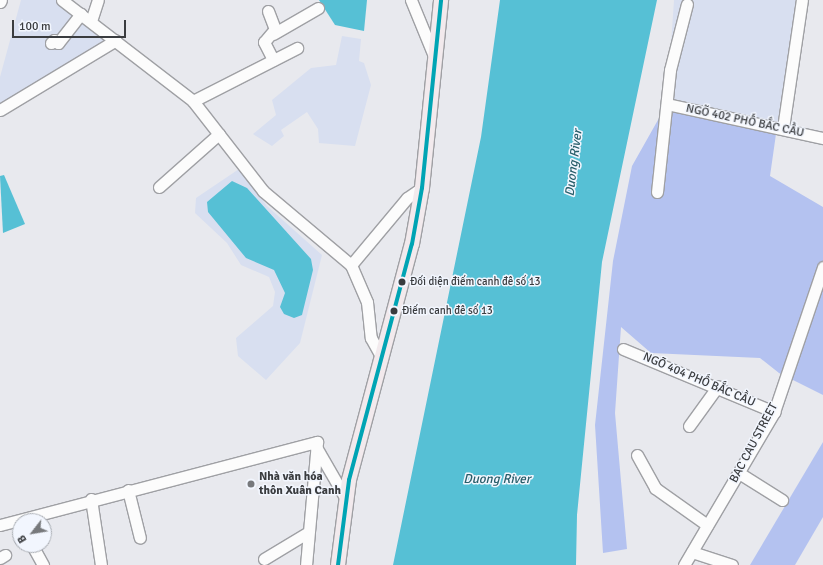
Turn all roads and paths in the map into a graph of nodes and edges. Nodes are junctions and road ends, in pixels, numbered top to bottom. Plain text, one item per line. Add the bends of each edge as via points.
1 (62, 0) edge
2 (98, 0) edge
3 (411, 0) edge
4 (441, 0) edge
5 (802, 0) edge
6 (687, 4) dead end
7 (318, 8) dead end
8 (268, 11) dead end
9 (81, 14) junction
10 (91, 21) junction
11 (273, 34) junction
12 (116, 40) junction
13 (51, 44) dead end
14 (297, 48) dead end
15 (434, 56) junction
16 (273, 60) junction
17 (193, 101) junction
18 (667, 104) junction
19 (0, 110) edge
20 (783, 128) junction
21 (219, 134) junction
22 (823, 138) edge
23 (159, 187) dead end
24 (422, 188) junction
25 (658, 192) dead end
26 (351, 265) junction
27 (823, 267) edge
28 (623, 349) dead end
29 (382, 358) junction
30 (718, 386) junction
31 (774, 412) junction
32 (689, 426) dead end
33 (316, 447) junction
34 (637, 455) dead end
35 (739, 472) junction
36 (128, 490) junction
37 (91, 499) junction
38 (346, 499) junction
39 (782, 500) dead end
40 (45, 513) edge
41 (12, 522) edge
42 (0, 525) edge
43 (707, 526) junction
44 (307, 533) junction
45 (140, 538) dead end
46 (692, 552) junction
47 (36, 553) edge
48 (264, 559) dead end
49 (43, 565) edge
50 (101, 565) edge
51 (306, 565) edge
52 (338, 565) edge
53 (684, 565) edge
54 (732, 565) edge

1 - 9 street
2 - 10 street
3 - 15 street
4 - 15 main road
5 - 20 street
6 - 18 street via 670,70
7 - 11 street
8 - 11 street via 275,29
9 - 10 street
9 - 13 street via 58,43 54,40
10 - 12 street
11 - 16 street via 264,42
12 - 17 street
12 - 19 street
14 - 16 street
15 - 24 main road
16 - 17 street
17 - 21 street
18 - 20 street, NGÕ 402 PHỐ BẮC CẦU
18 - 25 street
20 - 22 street, NGÕ 402 PHỐ BẮC CẦU
21 - 23 street
21 - 26 street via 263,191
24 - 26 street via 407,198
24 - 29 main road via 412,244 399,280
26 - 29 street via 367,302 371,338
27 - 31 street, BAC CAU STREET
28 - 30 street, NGÕ 404 PHỐ BẮC CẦU
29 - 38 main road
30 - 31 street, NGÕ 404 PHỐ BẮC CẦU
30 - 32 street
31 - 35 street, BAC CAU STREET
33 - 36 street via 317,442
33 - 38 street
33 - 44 street
34 - 43 street via 656,488
35 - 39 street
35 - 43 street, BAC CAU STREET
36 - 37 street
36 - 45 street
37 - 40 street
37 - 50 street
38 - 52 main road
41 - 42 street
43 - 46 street, BAC CAU STREET
44 - 48 street
44 - 51 street
46 - 53 street, BAC CAU STREET
46 - 54 street
47 - 49 street

